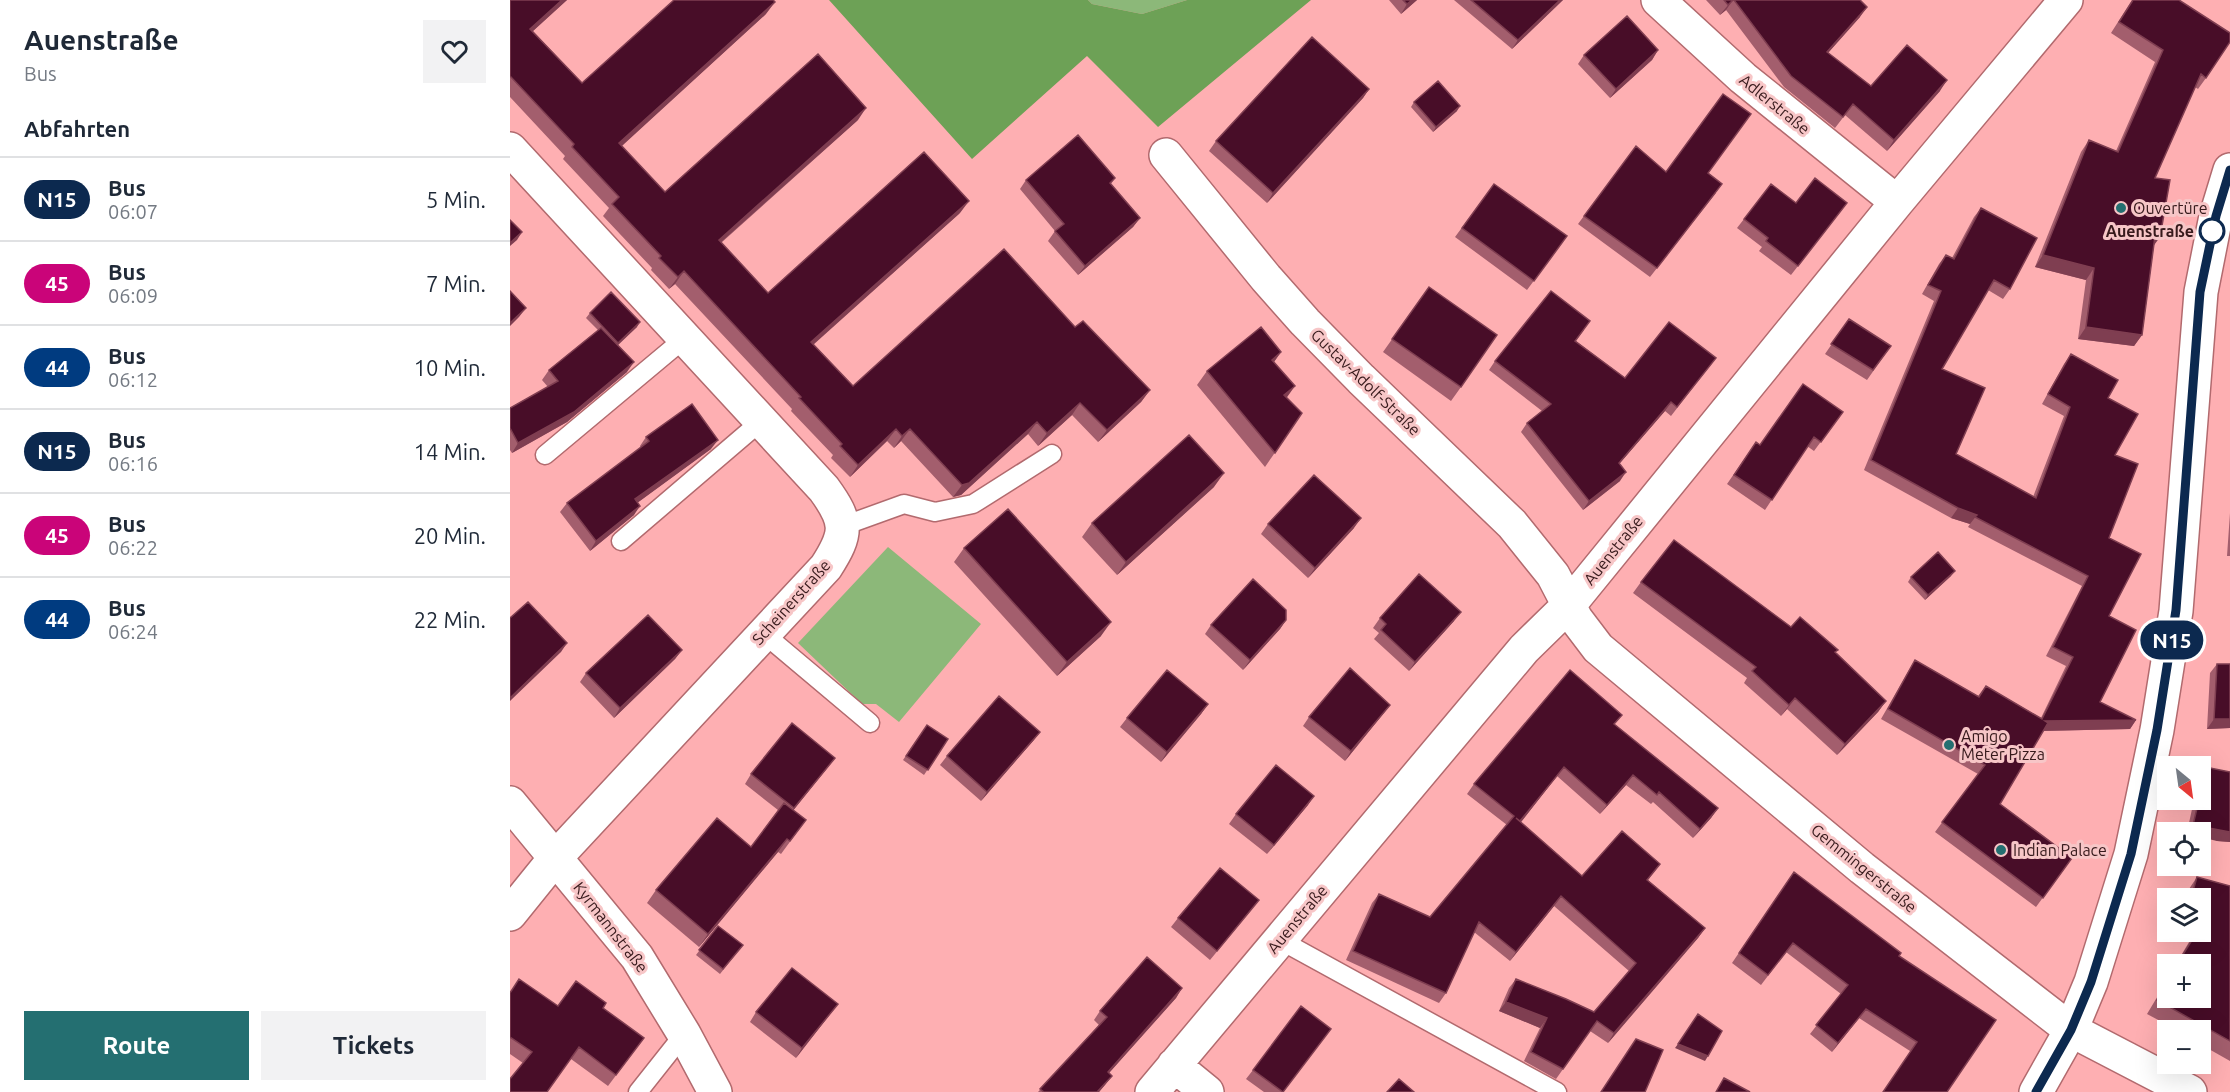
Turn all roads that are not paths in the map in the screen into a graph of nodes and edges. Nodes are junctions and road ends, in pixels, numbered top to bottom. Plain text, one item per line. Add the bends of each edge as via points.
1 (1658, 0) edge
2 (2066, 0) edge
3 (510, 149) edge
4 (1166, 154) dead end
5 (2230, 170) edge
6 (1897, 202) junction
7 (685, 338) junction
8 (760, 422) junction
9 (545, 454) dead end
10 (1052, 454) dead end
11 (843, 526) junction
12 (621, 542) dead end
13 (1569, 605) junction
14 (763, 633) junction
15 (870, 723) dead end
16 (510, 803) edge
17 (556, 857) junction
18 (510, 914) edge
19 (1280, 940) junction
20 (2071, 1030) junction
21 (684, 1034) junction
22 (1174, 1065) junction
23 (638, 1092) edge
24 (715, 1092) edge
25 (1152, 1092) edge
26 (1207, 1092) edge
27 (1557, 1092) edge
28 (2036, 1092) edge
29 (2190, 1092) edge

1 - 6 street, Adlerstraße via 1743,78
2 - 6 street, Auenstraße
3 - 7 street
4 - 13 street, Gustav-Adolf-Straße via 1305,322 1512,524 1553,575
5 - 20 street via 2213,226 2200,292 2176,610 2157,730 2131,854 2091,982
6 - 13 street, Auenstraße
7 - 8 street
7 - 9 lane
8 - 11 street via 824,489 837,507
8 - 12 lane
10 - 11 lane via 973,504 935,512 904,504
11 - 14 street, Scheinerstraße via 840,545 826,567
13 - 19 street, Auenstraße via 1524,649
13 - 20 street, Gemmingerstraße via 1598,648 1862,868
14 - 15 lane
14 - 17 street, Scheinerstraße
16 - 17 street, Kyrmannstraße
17 - 18 street, Scheinerstraße
17 - 21 street, Kyrmannstraße via 637,957
19 - 22 street, Auenstraße
19 - 27 lane
20 - 28 street
20 - 29 street, Gemmingerstraße
21 - 23 lane
21 - 24 street, Kyrmannstraße
22 - 25 street, Auenstraße
22 - 26 street

